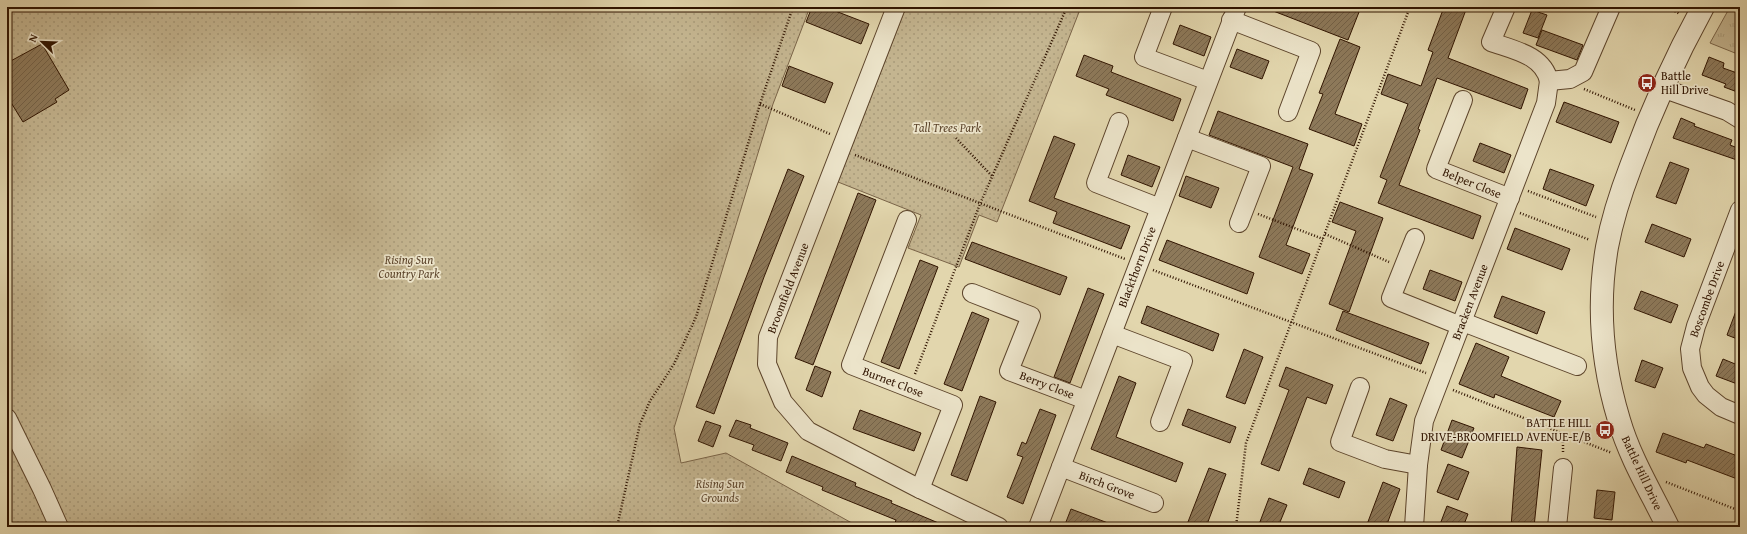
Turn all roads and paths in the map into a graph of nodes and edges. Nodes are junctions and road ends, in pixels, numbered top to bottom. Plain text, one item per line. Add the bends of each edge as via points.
1 (793, 7) edge
2 (896, 7) edge
3 (1067, 7) edge
4 (1164, 7) edge
5 (1410, 7) edge
6 (1506, 7) edge
7 (1611, 7) edge
8 (1667, 7) edge
9 (1703, 7) edge
10 (1234, 14) edge
11 (1682, 15) dead end
12 (1570, 79) junction
13 (1208, 81) junction
14 (1549, 81) junction
15 (1662, 88) junction
16 (1463, 100) dead end
17 (760, 104) junction
18 (1288, 112) dead end
19 (1650, 116) junction
20 (1740, 119) edge
21 (1119, 122) dead end
22 (956, 138) dead end
23 (1186, 138) junction
24 (845, 140) junction
25 (992, 176) junction
26 (1510, 197) junction
27 (1160, 208) junction
28 (1740, 210) edge
29 (1242, 216) joint
30 (907, 220) dead end
31 (1612, 223) junction
32 (1325, 234) junction
33 (1415, 238) dead end
34 (1323, 240) junction
35 (1607, 246) junction
36 (1403, 268) junction
37 (972, 293) dead end
38 (1462, 324) junction
39 (1112, 334) junction
40 (1577, 366) dead end
41 (1437, 384) junction
42 (1360, 387) dead end
43 (910, 388) junction
44 (1086, 400) junction
45 (1740, 415) edge
46 (7, 418) edge
47 (1160, 422) dead end
48 (1615, 455) dead end
49 (1418, 465) junction
50 (1061, 467) junction
51 (1563, 468) dead end
52 (1646, 484) junction
53 (920, 489) junction
54 (1154, 503) dead end
55 (1740, 511) edge
56 (59, 527) edge
57 (617, 527) edge
58 (1000, 527) edge
59 (1038, 527) edge
60 (1236, 527) edge
61 (1414, 527) edge
62 (1557, 527) edge
63 (1668, 527) edge

1 - 17 path
2 - 24 street, Broomfield Avenue
3 - 25 path
4 - 13 street via 1144,57
5 - 32 path
6 - 14 street via 1492,42 1535,58 1547,73
7 - 12 street via 1588,64 1583,72
8 - 11 path
9 - 15 street, Battle Hill Drive
10 - 13 street, Blackthorn Drive
10 - 18 street via 1311,51
12 - 14 street
12 - 19 path via 1576,86
13 - 23 street, Blackthorn Drive
14 - 26 street, Bracken Avenue via 1546,103
15 - 19 street, Battle Hill Drive
15 - 20 street via 1727,111
16 - 26 street, Belper Close via 1436,169
17 - 24 path
17 - 57 path via 696,317 674,364 650,401 640,424
19 - 31 street, Battle Hill Drive
21 - 27 street via 1096,184
22 - 25 path
23 - 27 street, Blackthorn Drive
23 - 29 street via 1261,166
24 - 53 street, Broomfield Avenue via 768,337 767,364 783,402 808,431
25 - 43 path
26 - 31 path
26 - 35 path
26 - 38 street, Bracken Avenue
27 - 39 street, Blackthorn Drive
28 - 45 street, Boscombe Drive via 1696,326 1690,349 1692,368 1706,395 1721,407
29 - 34 path
30 - 43 street, Burnet Close via 851,365
31 - 35 street, Battle Hill Drive
32 - 34 path
32 - 36 path
33 - 36 street
34 - 60 path via 1246,443
35 - 52 street, Battle Hill Drive via 1602,296 1605,361 1619,422
36 - 38 street via 1391,298
37 - 44 street, Berry Close via 1030,316 1009,371
38 - 40 street
38 - 41 street, Bracken Avenue
39 - 44 street, Blackthorn Drive
39 - 47 street via 1183,361
41 - 48 path
41 - 49 street, Bracken Avenue via 1424,421
42 - 49 street via 1340,442 1385,459
43 - 53 street, Burnet Close via 953,405
44 - 50 street, Blackthorn Drive
46 - 56 street
49 - 61 street, Bracken Avenue
50 - 54 street, Birch Grove
50 - 59 street, Blackthorn Drive
51 - 62 street
52 - 55 path via 1658,479
52 - 63 street, Battle Hill Drive
53 - 58 street, Broomfield Avenue

